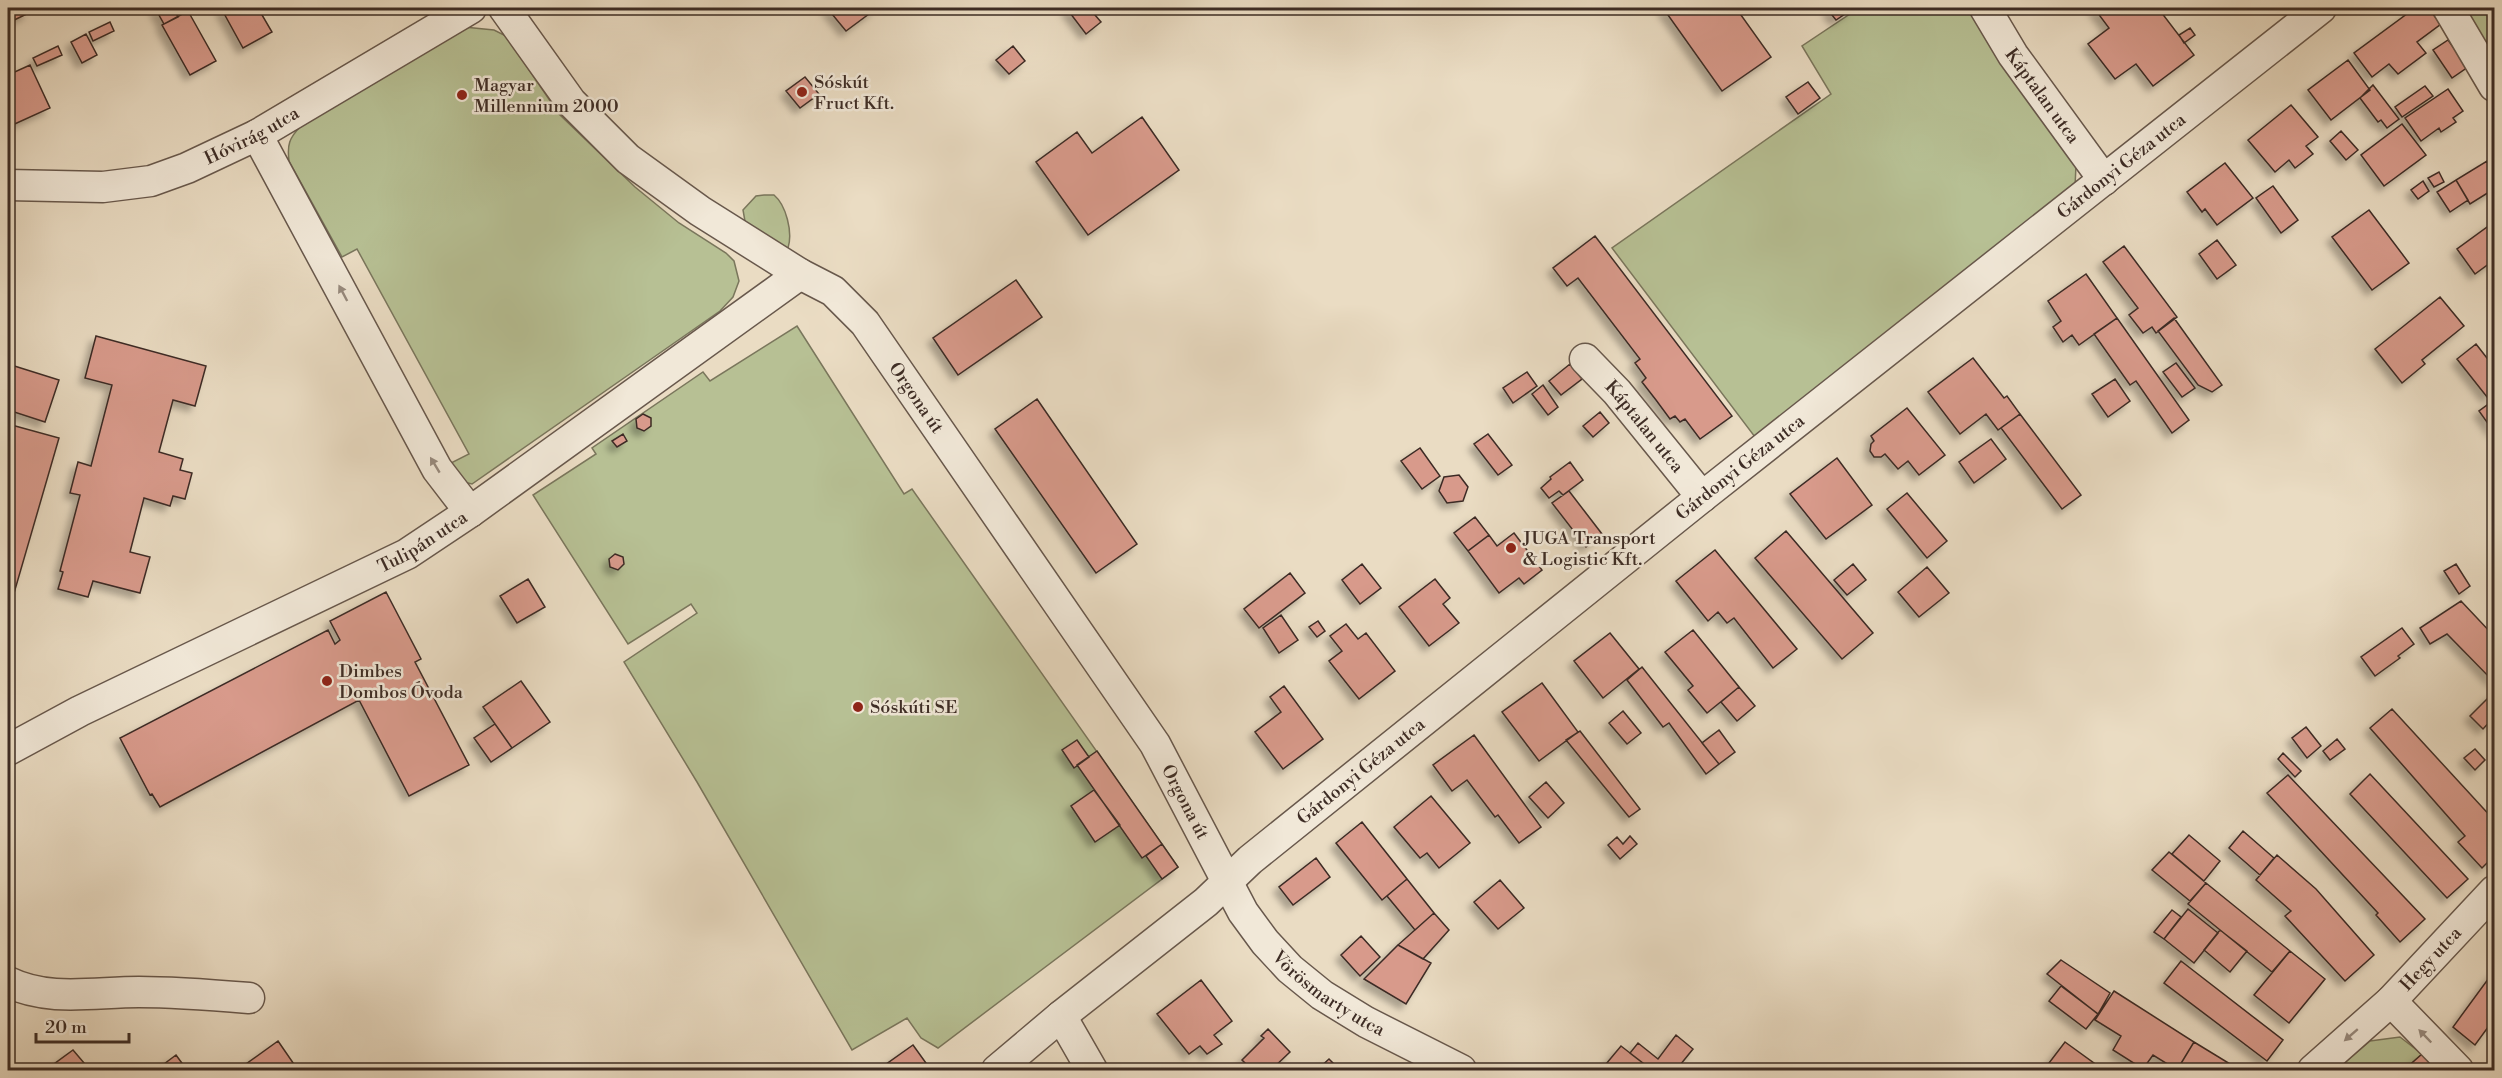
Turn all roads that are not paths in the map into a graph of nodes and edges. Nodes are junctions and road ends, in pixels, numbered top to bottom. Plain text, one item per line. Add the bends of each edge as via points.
1 (471, 8) edge
2 (504, 8) edge
3 (1985, 8) edge
4 (2321, 8) edge
5 (2448, 8) edge
6 (2494, 86) edge
7 (257, 135) junction
8 (2104, 180) junction
9 (8, 185) edge
10 (800, 274) junction
11 (1585, 359) dead end
12 (1702, 497) junction
13 (470, 512) junction
14 (8, 750) edge
15 (1227, 882) junction
16 (2494, 891) edge
17 (8, 982) edge
18 (249, 998) dead end
19 (2391, 1001) junction
20 (1061, 1016) junction
21 (997, 1071) edge
22 (1092, 1071) edge
23 (1461, 1071) edge
24 (2313, 1071) edge
25 (2458, 1071) edge

1 - 7 street, Hóvirág utca
2 - 10 street, Orgona út via 572,102 628,159 700,211
3 - 8 street, Káptalan utca via 2013,55
4 - 8 street, Gárdonyi Géza utca
5 - 6 street
7 - 9 street, Hóvirág utca via 151,181 103,188
13 -> 7 street via 438,469
8 - 12 street, Gárdonyi Géza utca
10 - 13 street, Tulipán utca
10 - 15 street, Orgona út via 833,291 865,323 1155,744
11 - 12 street, Káptalan utca via 1617,392
12 - 15 street, Gárdonyi Géza utca
13 - 14 street, Tulipán utca via 407,554 80,711
15 - 20 street, Gárdonyi Géza utca
15 - 23 street, Vörösmarty utca via 1248,920 1290,969 1366,1022
16 - 19 street, Hegy utca
17 - 18 street via 26,991 81,996 137,992
19 -> 24 street, Hegy utca
25 -> 19 street, Hegy utca
20 - 21 street, Gárdonyi Géza utca
20 - 22 street

